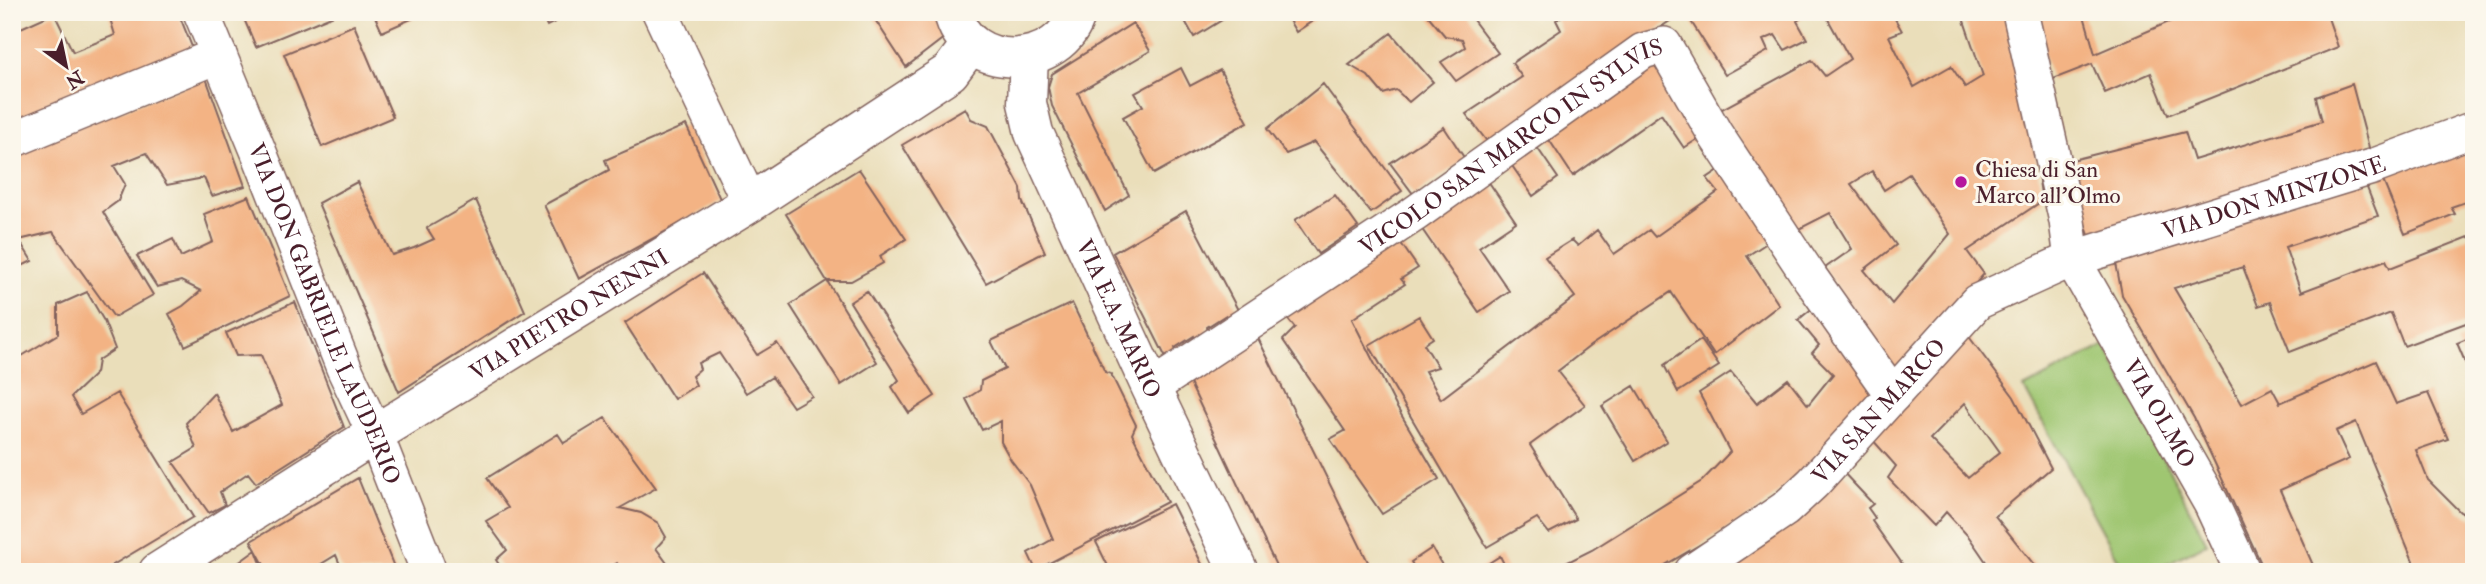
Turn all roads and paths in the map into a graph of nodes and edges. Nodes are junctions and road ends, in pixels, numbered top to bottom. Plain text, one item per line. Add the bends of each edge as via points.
1 (201, 12) edge
2 (660, 12) edge
3 (2020, 12) edge
4 (1078, 14) edge
5 (962, 28) edge
6 (219, 55) junction
7 (1029, 56) junction
8 (2474, 129) edge
9 (12, 140) edge
10 (750, 203) junction
11 (2072, 259) junction
12 (1151, 388) junction
13 (1893, 395) junction
14 (375, 434) junction
15 (158, 572) edge
16 (429, 572) edge
17 (1239, 572) edge
18 (1692, 572) edge
19 (2244, 572) edge

1 - 6 street, VIA DON GABRIELE LAUDERIO
2 - 10 street
3 - 11 street
4 - 7 main road via 1051,46
5 - 7 main road via 982,52 1005,58
5 - 10 main road, VIA PIETRO NENNI via 950,72
6 - 9 street
6 - 14 street, VIA DON GABRIELE LAUDERIO via 344,368
7 - 12 main road, VIA E.A. MARIO via 1027,103 1034,133
8 - 11 street, VIA DON MINZONE via 2372,167
10 - 14 main road, VIA PIETRO NENNI
11 - 13 street, VIA SAN MARCO via 1977,302
11 - 19 street, VIA OLMO via 2211,503
12 - 13 street, VICOLO SAN MARCO IN SYLVIS via 1413,215 1643,51 1664,46 1715,134
12 - 17 main road, VIA E.A. MARIO
13 - 18 street, VIA SAN MARCO via 1785,509
14 - 15 main road, VIA PIETRO NENNI
14 - 16 street, VIA DON GABRIELE LAUDERIO

